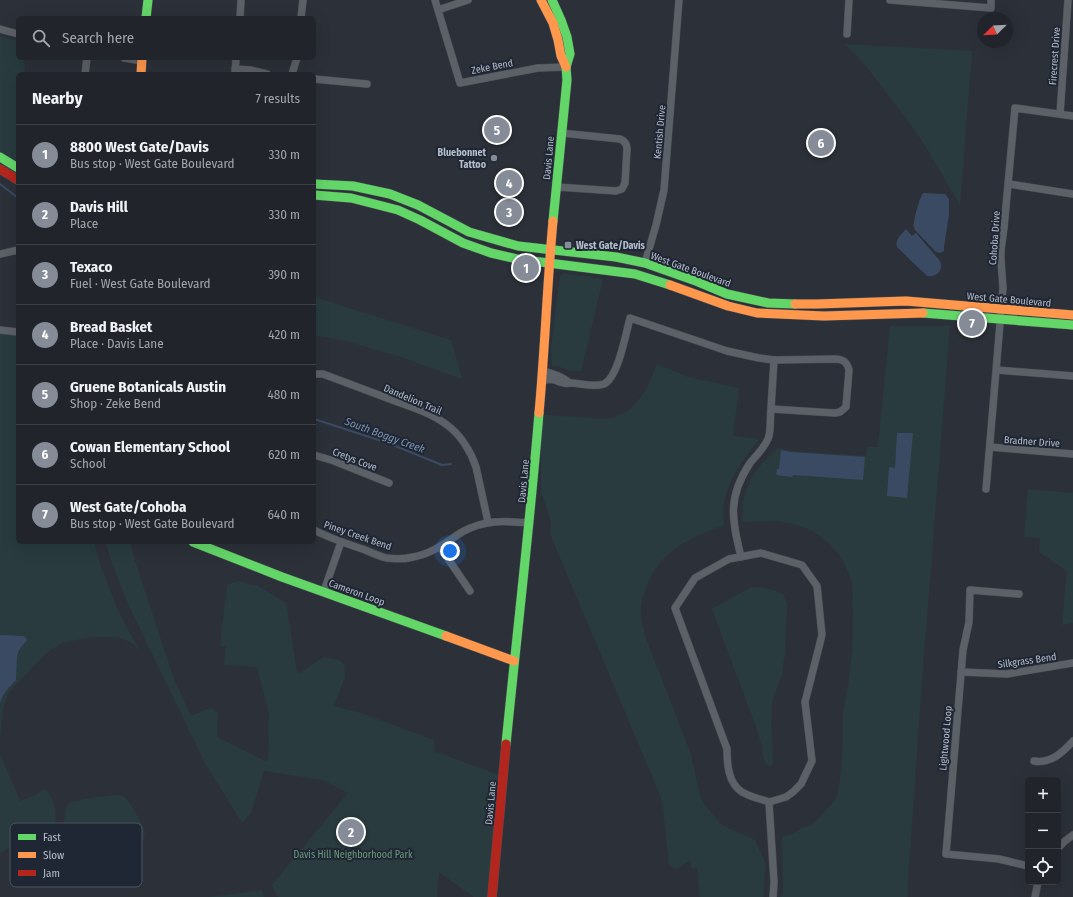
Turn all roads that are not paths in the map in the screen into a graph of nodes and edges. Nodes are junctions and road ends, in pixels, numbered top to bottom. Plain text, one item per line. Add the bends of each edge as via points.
1 (148, 0) edge
2 (241, 0) edge
3 (303, 0) edge
4 (435, 0) edge
5 (468, 0) edge
6 (541, 0) edge
7 (552, 0) edge
8 (679, 0) edge
9 (849, 0) edge
10 (890, 0) edge
11 (991, 0) edge
12 (1068, 0) edge
13 (438, 10) junction
14 (146, 16) edge
15 (240, 16) edge
16 (301, 16) edge
17 (1070, 27) edge
18 (0, 29) edge
19 (16, 33) edge
20 (847, 34) dead end
21 (87, 60) edge
22 (142, 60) edge
23 (236, 60) edge
24 (296, 60) edge
25 (566, 67) junction
26 (85, 72) edge
27 (141, 72) edge
28 (235, 72) edge
29 (258, 72) edge
30 (293, 72) edge
31 (316, 79) edge
32 (367, 84) dead end
33 (1060, 114) junction
34 (1073, 116) edge
35 (561, 133) junction
36 (0, 157) edge
37 (16, 167) edge
38 (0, 169) edge
39 (16, 179) edge
40 (316, 184) edge
41 (1008, 184) junction
42 (345, 185) junction
43 (557, 187) junction
44 (316, 189) edge
45 (1073, 194) edge
46 (316, 195) edge
47 (16, 250) edge
48 (550, 250) junction
49 (0, 254) edge
50 (550, 264) junction
51 (645, 264) junction
52 (696, 281) junction
53 (703, 297) junction
54 (817, 304) junction
55 (1001, 309) junction
56 (766, 313) junction
57 (1073, 315) edge
58 (1000, 320) junction
59 (1073, 325) edge
60 (0, 330) edge
61 (16, 332) edge
62 (774, 360) junction
63 (997, 370) junction
64 (316, 374) edge
65 (543, 376) junction
66 (1073, 376) edge
67 (771, 409) junction
68 (990, 447) junction
69 (1073, 454) edge
70 (316, 456) edge
71 (389, 483) dead end
72 (986, 489) dead end
73 (488, 522) junction
74 (530, 523) junction
75 (316, 531) edge
76 (341, 542) junction
77 (198, 544) edge
78 (440, 547) junction
79 (741, 556) junction
80 (324, 591) junction
81 (470, 591) dead end
82 (1019, 594) dead end
83 (514, 662) junction
84 (1073, 663) edge
85 (961, 672) junction
86 (1073, 741) edge
87 (1034, 762) dead end
88 (770, 802) junction
89 (1073, 835) edge
90 (1061, 845) edge
91 (1025, 865) edge
92 (1037, 885) edge
93 (492, 897) edge
94 (773, 897) edge
95 (1035, 897) edge

1 - 14 main road
2 - 15 street
3 - 16 street
4 - 13 street, Zeke Bend
5 - 13 street
6 - 25 main road, Davis Lane via 553,23
7 - 25 main road, Davis Lane via 567,37 570,54
8 - 51 street, Kentish Drive via 664,190
9 - 20 street
10 - 11 street via 991,8
12 - 17 street, Firecrest Drive
13 - 25 street, Zeke Bend via 460,82 538,68
17 - 33 street, Firecrest Drive
18 - 19 street
21 - 26 street
22 - 27 main road
23 - 28 street
24 - 30 street
25 - 35 main road, Davis Lane
28 - 29 street
31 - 32 street
33 - 34 street
33 - 41 street, Cohoba Drive via 1015,108
35 - 43 main road, Davis Lane
35 - 43 street via 624,141 627,146 625,183 622,189 612,192
36 - 37 main road
38 - 39 main road
40 - 42 main road, West Gate Boulevard
41 - 45 street
41 - 55 street, Cohoba Drive via 1001,260
42 - 44 main road
42 - 48 main road, West Gate Boulevard via 390,194 418,204 469,232 518,246
43 - 48 main road, Davis Lane
46 - 50 main road, West Gate Boulevard via 351,198 398,210 463,243 491,253
47 - 49 street
48 - 50 main road, Davis Lane
48 - 51 main road, West Gate Boulevard via 616,257
50 - 53 main road, West Gate Boulevard via 635,274
50 - 65 main road, Davis Lane
51 - 52 main road, West Gate Boulevard
52 - 53 main road via 697,289
52 - 54 main road, West Gate Boulevard via 727,294 768,302
53 - 56 main road, West Gate Boulevard via 735,308
54 - 55 main road, West Gate Boulevard via 906,300
54 - 56 main road via 812,310
55 - 57 main road, West Gate Boulevard
55 - 58 street, Cohoba Drive
56 - 58 main road, West Gate Boulevard via 824,316 940,314
58 - 59 main road, West Gate Boulevard
58 - 63 street, Cohoba Drive
60 - 61 street
62 - 65 street via 727,351 630,318 616,369 611,379 604,384 592,386 570,383 558,375
62 - 67 street
62 - 67 street via 842,360 848,364 849,370 846,407 840,412
63 - 66 street
63 - 68 street, Cohoba Drive
64 - 73 street, Dandelion Trail via 323,374 422,411 448,425 464,443 474,460
65 - 74 main road, Davis Lane
67 - 79 street via 769,438 743,475 735,497 733,517
68 - 69 street, Bradner Drive
68 - 72 street, Cohoba Drive
70 - 71 street, Cretys Cove
73 - 74 street, Piney Creek Bend via 504,520
73 - 78 street, Piney Creek Bend via 463,532
74 - 83 main road, Davis Lane
75 - 76 street, Piney Creek Bend
76 - 78 street, Piney Creek Bend via 386,558 413,557
76 - 80 street
77 - 80 main road, Cameron Loop
78 - 81 street
79 - 88 street via 729,559 695,578 675,608 727,749 727,761 733,784 743,793
79 - 88 street via 761,553 802,565 817,586 822,635 805,702 812,761 801,784 793,792
80 - 83 main road, Cameron Loop
82 - 85 street, Lightwood Loop via 970,590 969,622 962,650
83 - 93 main road, Davis Lane
84 - 85 street, Silkgrass Bend via 1007,674
85 - 91 street, Lightwood Loop via 946,854 999,859
86 - 87 street via 1050,760
88 - 94 street
89 - 90 street
92 - 95 street

